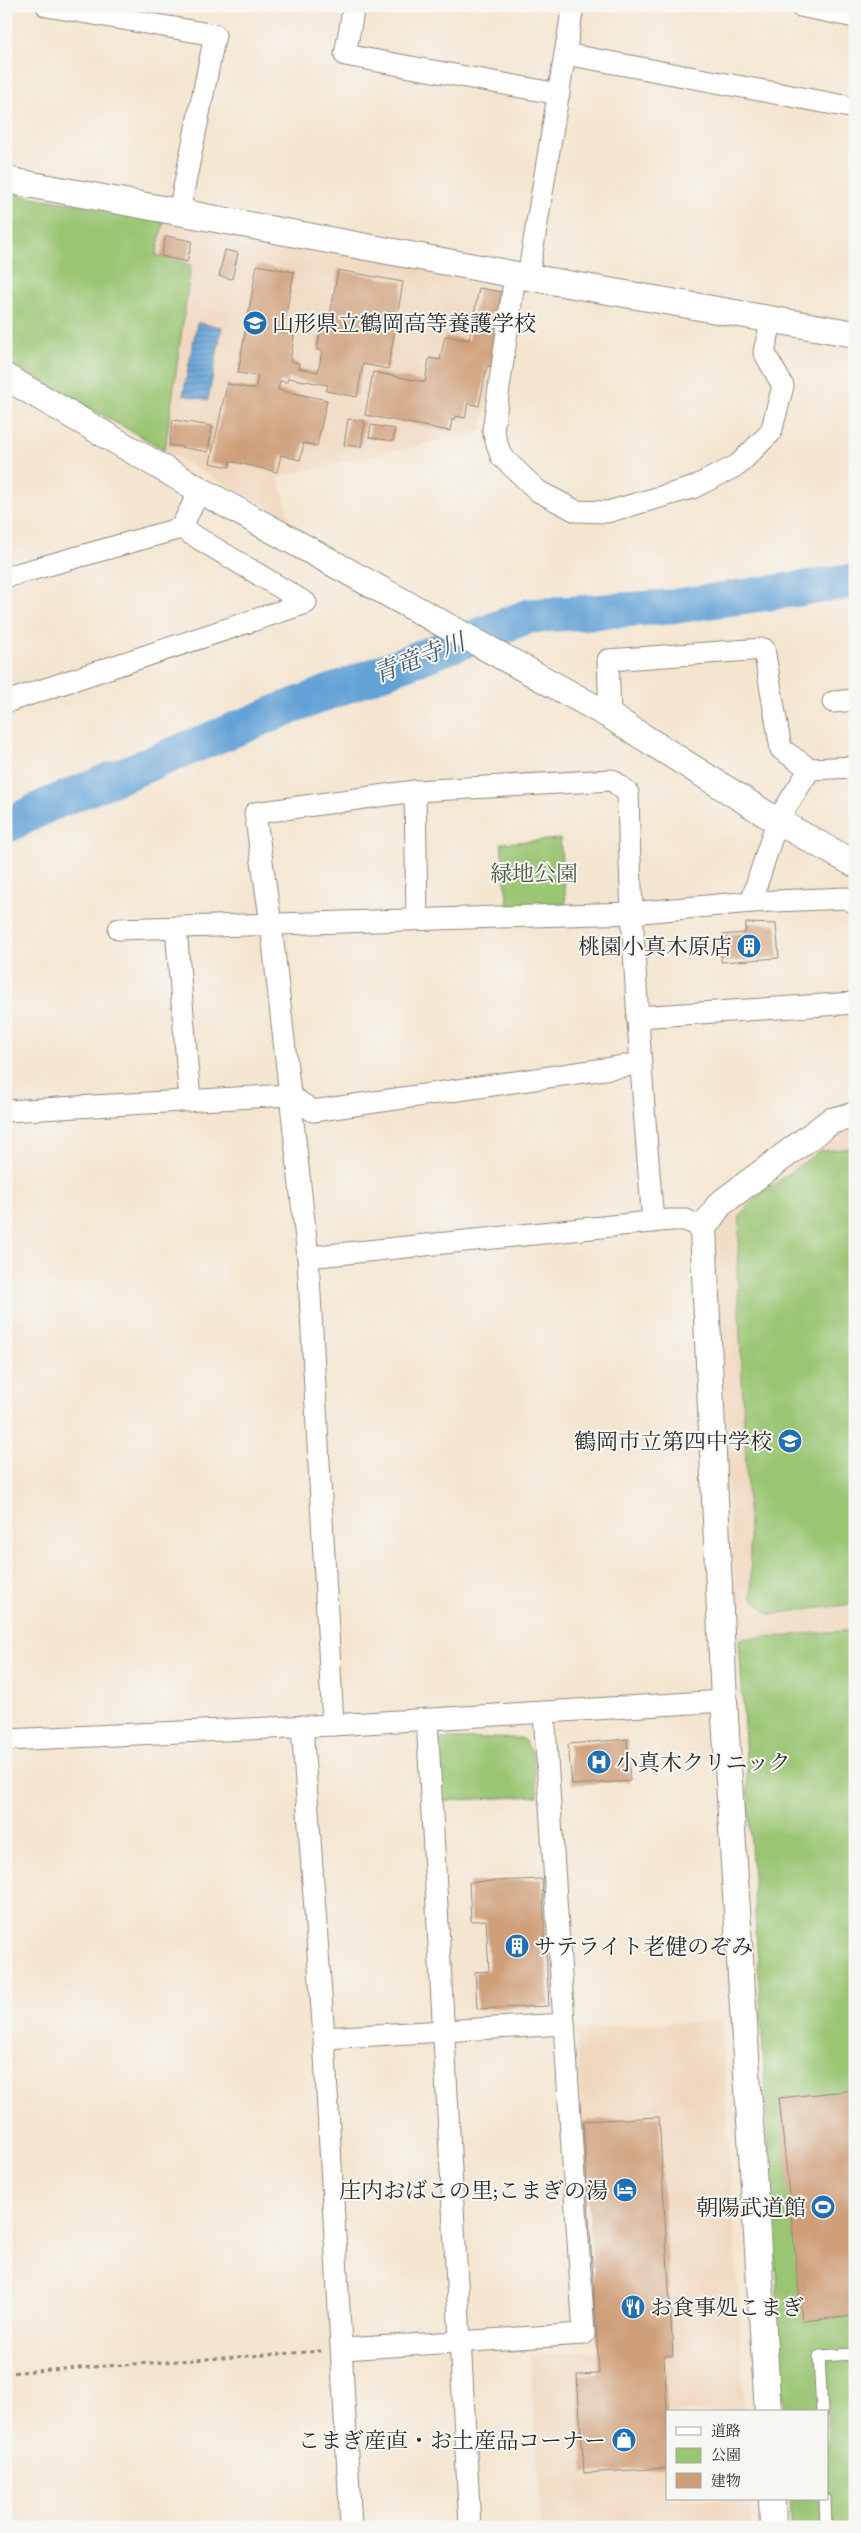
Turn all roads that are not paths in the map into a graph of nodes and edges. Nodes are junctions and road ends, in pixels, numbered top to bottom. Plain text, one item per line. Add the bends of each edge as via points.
1 (47, 6) edge
2 (354, 6) edge
3 (574, 6) edge
4 (800, 6) edge
5 (855, 16) edge
6 (566, 54) junction
7 (559, 94) junction
8 (855, 108) edge
9 (6, 180) edge
10 (179, 212) junction
11 (522, 276) junction
12 (772, 320) junction
13 (855, 334) edge
14 (6, 377) edge
15 (200, 490) junction
16 (181, 528) junction
17 (6, 577) edge
18 (855, 700) edge
19 (6, 702) edge
20 (833, 702) dead end
21 (610, 716) junction
22 (855, 767) edge
23 (810, 769) junction
24 (415, 791) junction
25 (777, 821) junction
26 (855, 864) edge
27 (751, 902) junction
28 (855, 903) edge
29 (631, 913) junction
30 (417, 919) junction
31 (271, 924) junction
32 (176, 927) junction
33 (119, 929) dead end
34 (855, 1003) edge
35 (637, 1017) junction
36 (640, 1064) junction
37 (288, 1095) junction
38 (190, 1100) junction
39 (6, 1111) edge
40 (855, 1115) edge
41 (653, 1222) junction
42 (703, 1228) junction
43 (308, 1258) junction
44 (724, 1701) junction
45 (544, 1712) junction
46 (427, 1719) junction
47 (333, 1725) junction
48 (302, 1726) junction
49 (6, 1740) edge
50 (564, 2024) junction
51 (444, 2031) junction
52 (324, 2038) junction
53 (461, 2342) junction
54 (342, 2349) junction
55 (855, 2354) edge
56 (768, 2410) edge
57 (822, 2410) edge
58 (772, 2500) edge
59 (825, 2500) edge
60 (351, 2527) edge
61 (470, 2527) edge
62 (773, 2527) edge
63 (826, 2527) edge

1 - 10 street via 215,36
2 - 7 street via 346,55
3 - 6 street
4 - 5 street
6 - 7 street
6 - 8 street
7 - 11 street
9 - 10 street
10 - 11 street
11 - 12 street
11 - 12 street via 493,431 500,456 538,491 576,512 607,512 692,488 738,465 771,432 783,386 764,352
12 - 13 street
14 - 15 street
15 - 16 street
15 - 21 street
16 - 17 street
16 - 19 street via 306,603
18 - 20 street
21 - 23 street via 608,660 764,649 781,749
21 - 25 street
22 - 23 street
23 - 25 street
24 - 29 street via 612,780 628,793
24 - 30 street
24 - 31 street via 255,813
25 - 26 street
25 - 27 street
27 - 28 street via 847,898
27 - 29 street
29 - 30 street
29 - 35 street
30 - 31 street
31 - 32 street
31 - 37 street
32 - 33 street
32 - 38 street
34 - 35 street
35 - 36 street
36 - 37 street via 313,1111
36 - 41 street
37 - 38 street
37 - 43 street
38 - 39 street
40 - 42 street via 831,1121 720,1204
41 - 42 street via 686,1220
41 - 43 street
42 - 44 street
43 - 47 street
44 - 45 street
44 - 56 street
45 - 46 street
45 - 50 street
46 - 47 street
46 - 51 street
47 - 48 street
48 - 49 street
48 - 52 street
50 - 51 street
50 - 53 street via 584,2334
51 - 52 street
51 - 53 street
52 - 54 street
53 - 54 street
53 - 61 street
54 - 60 street
55 - 57 lane via 819,2356
58 - 62 street
59 - 63 lane

